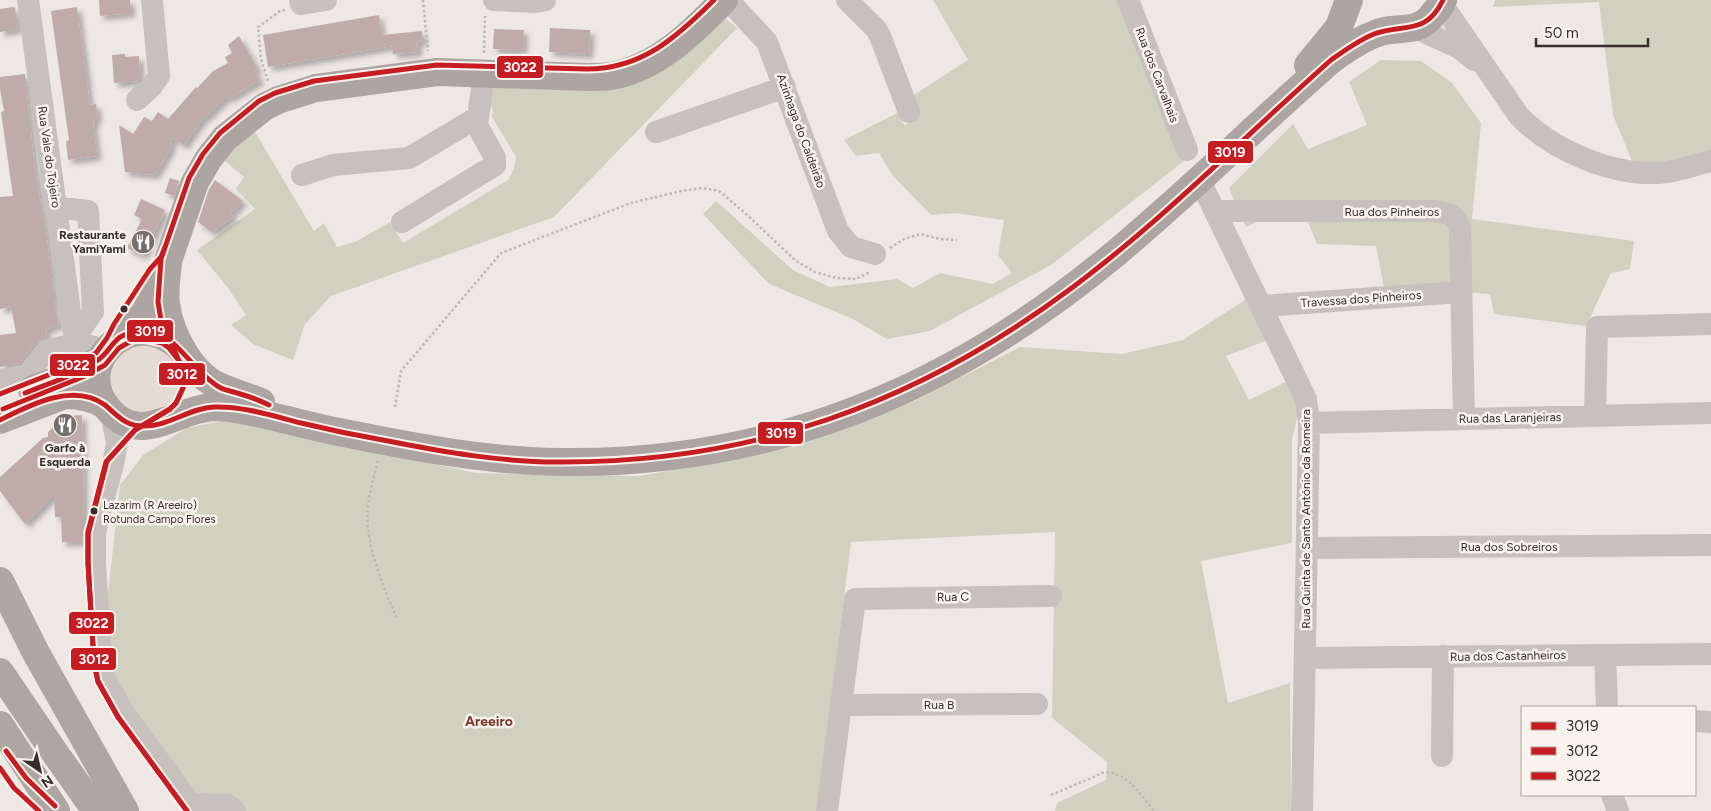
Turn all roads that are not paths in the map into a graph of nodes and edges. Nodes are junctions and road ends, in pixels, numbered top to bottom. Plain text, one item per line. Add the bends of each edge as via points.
1 (28, 0) edge
2 (152, 0) edge
3 (326, 0) edge
4 (545, 0) edge
5 (726, 0) edge
6 (847, 0) edge
7 (1128, 0) edge
8 (1349, 0) edge
9 (1360, 0) edge
10 (301, 2) edge
11 (1442, 2) edge
12 (489, 5) edge
13 (1416, 28) junction
14 (1389, 29) junction
15 (484, 73) junction
16 (1496, 84) junction
17 (785, 87) junction
18 (137, 100) dead end
19 (909, 112) dead end
20 (478, 117) junction
21 (656, 132) dead end
22 (1187, 150) dead end
23 (1711, 161) edge
24 (302, 175) dead end
25 (1205, 191) dead end
26 (56, 207) junction
27 (1215, 211) junction
28 (402, 222) dead end
29 (875, 254) road end
30 (168, 261) junction
31 (1461, 292) junction
32 (1261, 306) junction
33 (1711, 324) edge
34 (76, 338) junction
35 (111, 347) junction
36 (184, 354) junction
37 (0, 380) edge
38 (0, 402) edge
39 (109, 410) junction
40 (1711, 413) edge
41 (1594, 416) junction
42 (1464, 419) junction
43 (0, 420) edge
44 (162, 422) junction
45 (1309, 422) junction
46 (113, 465) junction
47 (1711, 545) edge
48 (1307, 548) junction
49 (0, 581) edge
50 (1051, 596) dead end
51 (1711, 654) edge
52 (1605, 655) junction
53 (1443, 656) junction
54 (1305, 658) junction
55 (0, 672) edge
56 (1037, 704) dead end
57 (841, 706) junction
58 (1607, 706) edge
59 (1696, 721) edge
60 (1711, 722) edge
61 (0, 725) edge
62 (0, 755) edge
63 (1442, 756) dead end
64 (1612, 796) edge
65 (188, 809) edge
66 (50, 811) edge
67 (56, 811) edge
68 (96, 811) edge
69 (125, 811) edge
70 (235, 811) edge
71 (827, 811) edge
72 (1302, 811) edge
73 (1618, 811) edge

1 - 26 street, Rua Vale do Tojeiro
2 - 18 street via 159,76
3 - 10 street
4 - 12 street
5 - 15 main road via 702,24 655,59 610,76
5 - 17 street, Azinhaga do Caldeirão via 767,42
6 - 19 street via 880,36
7 - 22 street, Rua dos Carvalhais
8 - 36 main road via 1339,27 1306,68 1172,191 1070,277 987,336 940,363 873,394 777,426 678,446 617,452 498,449 430,440 272,406 220,387
9 - 14 main road via 1362,8 1373,21
11 - 13 main road via 1430,19
11 - 16 street
13 - 14 main road
13 - 16 street via 1459,48
14 - 44 main road via 1354,44 1331,60 1117,252 1005,336 896,395 833,420 700,453 634,460 560,462 468,455 215,407 188,411
15 - 20 street
15 - 30 main road via 431,73 316,88 264,107 225,138 209,158 195,182
16 - 23 street via 1530,128 1549,142 1602,165 1640,173 1661,173
17 - 21 street
17 - 29 street, Azinhaga do Caldeirão via 838,232 851,246
20 - 24 street via 408,159 333,165
20 - 28 street via 478,127 495,157 495,165
25 - 27 street, Rua Quinta de Santo António da Romeira
26 - 34 street, Rua Vale do Tojeiro
26 - 34 street via 88,211 93,312
27 - 31 street, Rua dos Pinheiros via 1446,212 1456,219 1460,229
27 - 32 street, Rua Quinta de Santo António da Romeira
30 - 35 main road via 144,314
30 - 36 main road via 168,318
31 - 32 street, Travessa dos Pinheiros
31 - 42 street, Rua dos Pinheiros
32 - 45 street, Rua Quinta de Santo António da Romeira via 1306,399
33 - 41 street via 1598,327
34 - 35 street
34 - 37 street via 46,351 27,375
35 - 36 main road via 133,332 155,332 170,339
35 - 38 main road via 72,374
35 - 39 main road via 97,370 96,381 98,392
36 - 44 main road via 191,369 190,390 182,408
39 - 43 main road via 96,399 65,396
39 - 44 main road via 127,423 138,426
39 - 46 street via 117,443
40 - 41 street, Rua das Laranjeiras
41 - 42 street, Rua das Laranjeiras
42 - 45 street, Rua das Laranjeiras
44 - 46 street via 140,436
45 - 48 street, Rua Quinta de Santo António da Romeira
46 - 65 street via 95,534 101,663 112,693 166,769
47 - 48 street, Rua dos Sobreiros
48 - 54 street, Rua Quinta de Santo António da Romeira
49 - 69 highway via 36,653
50 - 57 street, Rua C via 855,599
51 - 52 street, Rua dos Castanheiros
52 - 53 street, Rua dos Castanheiros
52 - 58 street
53 - 54 street, Rua dos Castanheiros
53 - 63 street
54 - 72 street, Rua Quinta de Santo António da Romeira
55 - 68 highway
56 - 57 street, Rua B
57 - 71 street
59 - 60 street
61 - 67 highway
62 - 66 highway via 20,783
64 - 73 street
65 - 70 street via 228,805

